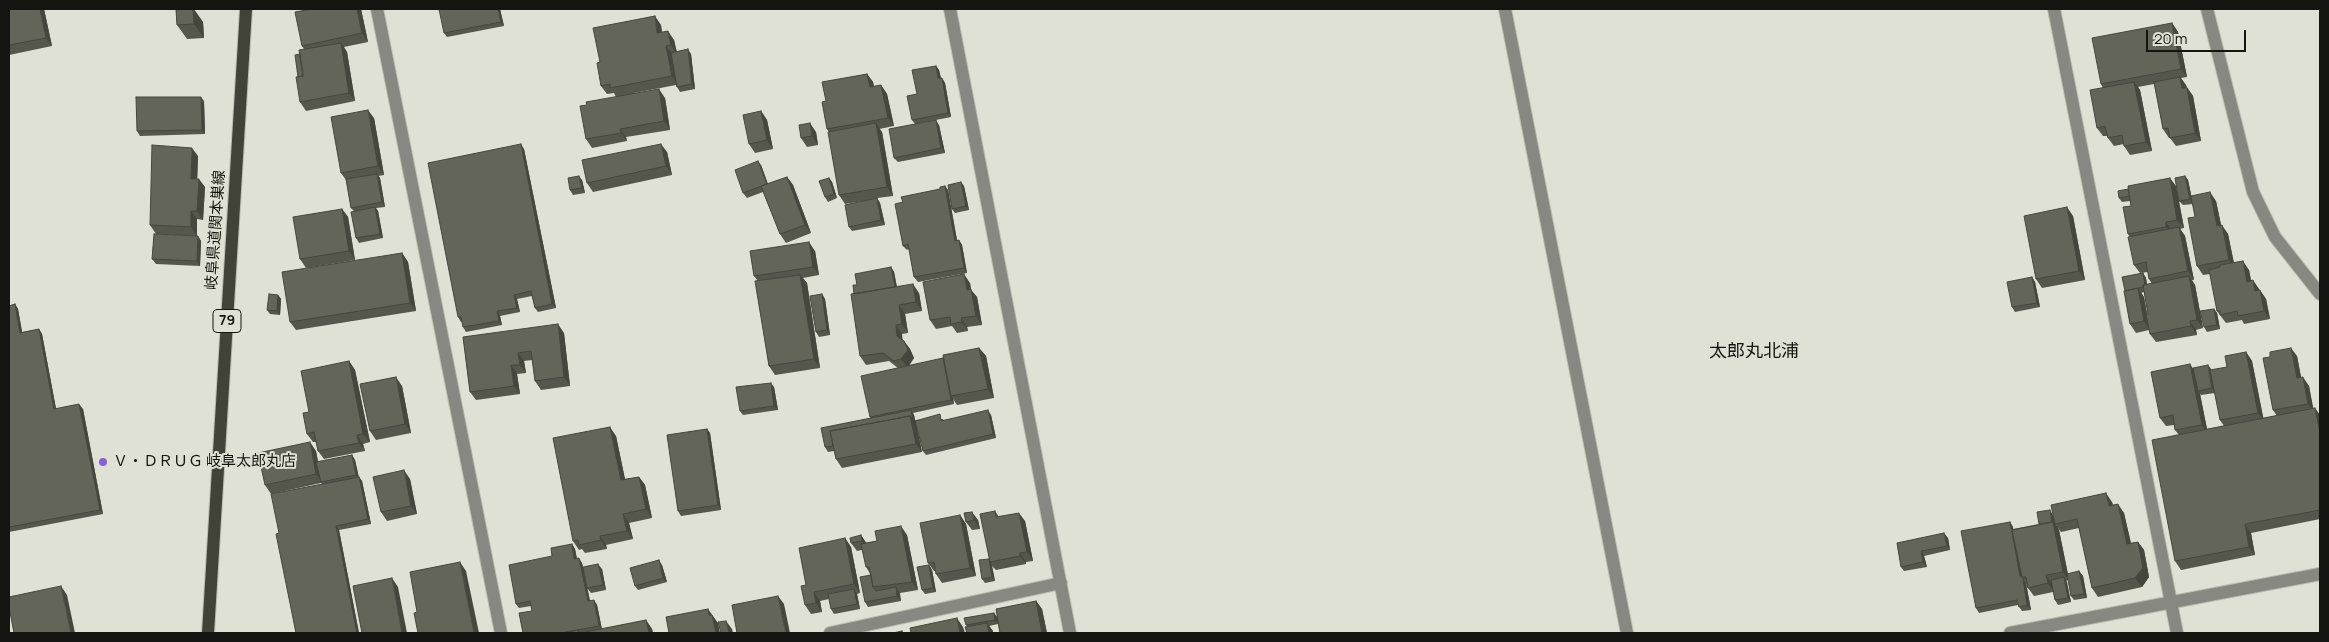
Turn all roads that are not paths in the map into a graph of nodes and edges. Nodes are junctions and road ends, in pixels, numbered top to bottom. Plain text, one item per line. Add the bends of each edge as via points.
1 (246, 9) edge
2 (378, 9) edge
3 (950, 9) edge
4 (1505, 9) edge
5 (2054, 9) edge
6 (2207, 9) edge
7 (2320, 294) edge
8 (2320, 574) edge
9 (1061, 583) junction
10 (2171, 602) junction
11 (208, 633) edge
12 (500, 633) edge
13 (830, 633) edge
14 (1070, 633) edge
15 (1627, 633) edge
16 (2010, 633) edge
17 (2177, 633) edge

1 - 11 main road, 岐阜県道関本巣線 / 79
2 - 12 street
3 - 9 street
4 - 15 street
5 - 10 street
6 - 7 street via 2252,192 2275,237
8 - 10 street
9 - 13 street
9 - 14 street
10 - 16 street
10 - 17 street

